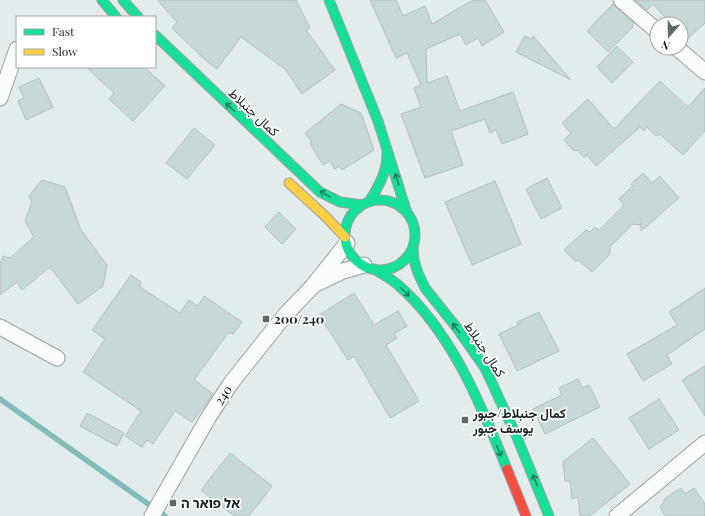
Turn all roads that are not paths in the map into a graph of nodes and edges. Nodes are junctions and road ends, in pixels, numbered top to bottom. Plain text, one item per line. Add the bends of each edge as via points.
1 (102, 0) edge
2 (123, 0) edge
3 (329, 0) edge
4 (621, 0) edge
5 (115, 16) edge
6 (137, 16) edge
7 (649, 24) edge
8 (156, 36) edge
9 (16, 52) edge
10 (686, 56) edge
11 (705, 72) edge
12 (0, 98) edge
13 (386, 145) junction
14 (281, 175) dead end
15 (366, 204) junction
16 (407, 213) junction
17 (346, 240) junction
18 (413, 246) junction
19 (369, 267) junction
20 (312, 287) junction
21 (0, 327) edge
22 (57, 358) dead end
23 (705, 443) edge
24 (152, 516) edge
25 (526, 516) edge
26 (549, 516) edge
27 (617, 516) edge

1 - 5 main road
2 - 6 main road
3 - 13 main road
4 - 7 street
15 -> 8 main road, كمال جنبلاط via 346,204 320,192
9 - 12 street
10 - 11 street
13 - 15 main road via 386,166 377,189
16 -> 13 main road
14 - 17 main road via 325,216
15 - 16 main road via 375,200 390,202
15 - 17 main road via 356,209 350,217 346,227
16 - 18 main road via 414,226
17 - 19 main road via 353,256
17 - 20 street, 240
18 - 19 main road via 408,256 399,264 388,269
26 -> 18 main road, كمال جنبلاط via 485,368 425,288 414,260
19 - 20 street, 240 via 343,271
19 -> 25 main road via 400,287 416,303 461,368
20 - 24 street, 240 via 286,314 231,383
21 - 22 street
23 - 27 street

